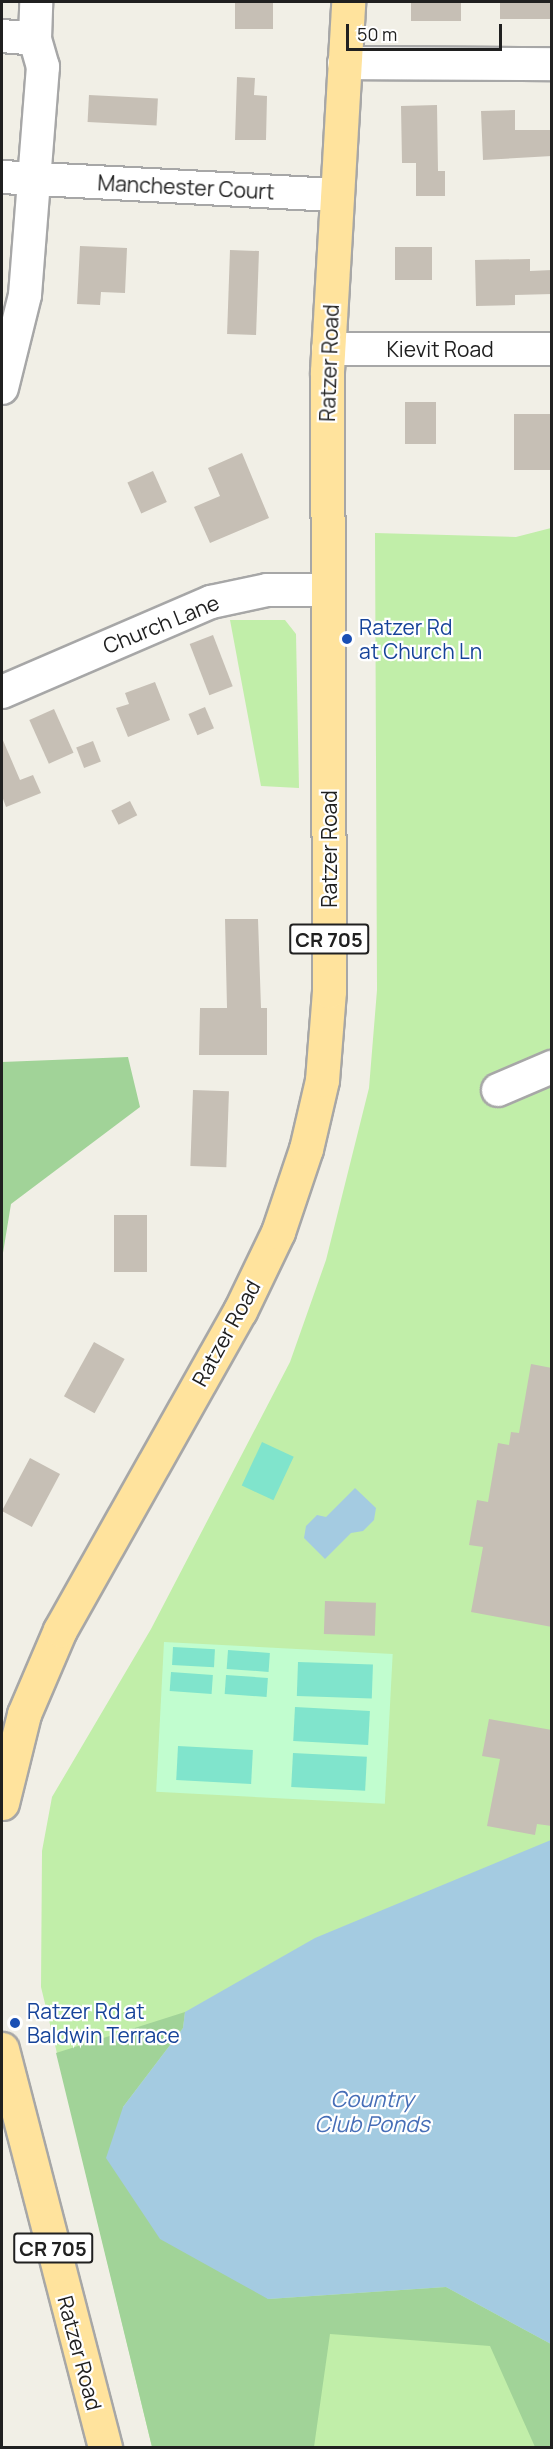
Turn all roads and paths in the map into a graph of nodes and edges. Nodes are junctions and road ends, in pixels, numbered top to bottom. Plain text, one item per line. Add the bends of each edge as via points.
1 (36, 2) edge
2 (348, 2) edge
3 (2, 36) edge
4 (35, 39) junction
5 (344, 63) junction
6 (552, 64) edge
7 (2, 177) edge
8 (35, 179) junction
9 (337, 195) junction
10 (328, 349) junction
11 (552, 349) edge
12 (2, 388) edge
13 (328, 590) junction
14 (2, 692) edge
15 (552, 1067) edge
16 (498, 1090) dead end
17 (2, 1803) edge
18 (2, 2049) edge
19 (105, 2448) edge

1 - 4 street
2 - 5 main road, Ratzer Road / CR 705
3 - 4 street
4 - 8 street via 43,67
5 - 6 street
5 - 9 main road, Ratzer Road / CR 705
7 - 8 street, Manchester Court
8 - 9 street, Manchester Court
8 - 12 street via 26,295
9 - 10 main road, Ratzer Road / CR 705
10 - 11 street, Kievit Road
10 - 13 main road, Ratzer Road / CR 705
13 - 14 street, Church Lane via 267,590 211,602
13 - 17 main road, Ratzer Road / CR 705 via 329,990 315,1116 278,1232 259,1275 60,1630 24,1714
15 - 16 street
18 - 19 main road, Ratzer Road / CR 705

